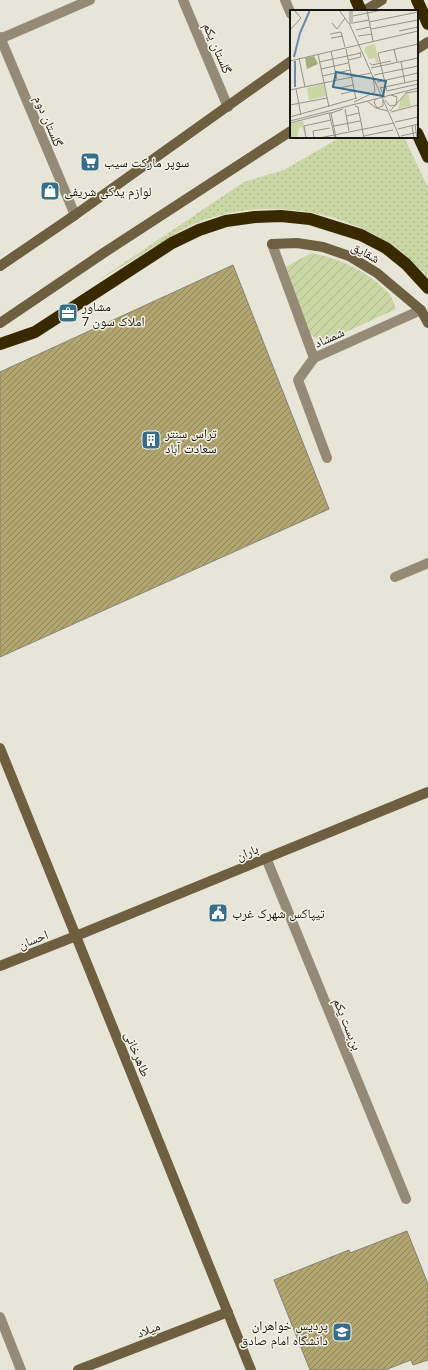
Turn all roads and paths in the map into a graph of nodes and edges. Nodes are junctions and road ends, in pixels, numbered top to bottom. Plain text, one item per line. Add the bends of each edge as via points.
1 (90, 0) edge
2 (183, 0) edge
3 (285, 0) edge
4 (356, 0) edge
5 (382, 0) edge
6 (417, 0) edge
7 (362, 10) edge
8 (365, 10) edge
9 (290, 12) edge
10 (428, 24) edge
11 (0, 38) edge
12 (428, 42) edge
13 (418, 48) edge
14 (290, 62) edge
15 (228, 107) junction
16 (290, 132) edge
17 (418, 135) edge
18 (428, 157) edge
19 (75, 215) junction
20 (272, 244) joint
21 (0, 266) edge
22 (428, 288) edge
23 (421, 310) junction
24 (0, 323) edge
25 (428, 323) edge
26 (0, 344) edge
27 (314, 358) junction
28 (327, 458) dead end
29 (428, 563) edge
30 (395, 577) dead end
31 (0, 748) edge
32 (428, 792) edge
33 (266, 858) junction
34 (76, 936) junction
35 (0, 966) edge
36 (406, 1199) dead end
37 (228, 1312) junction
38 (0, 1317) edge
39 (21, 1370) edge
40 (78, 1370) edge
41 (251, 1370) edge

1 - 11 street
2 - 15 street, گلستان یکم
3 - 9 street
4 - 7 highway
5 - 8 street
6 - 10 highway
11 - 19 street, گلستان دوم
12 - 13 street
14 - 15 street
15 - 19 street
16 - 24 street
17 - 18 highway
19 - 21 street
20 - 23 street, شقایق via 297,243 323,247 349,256 377,273
20 - 27 street, شمشاد
22 - 26 highway via 406,264 386,248 361,235 310,219 255,217 199,230 172,243 36,332
23 - 25 street, شقایق
23 - 27 street, شمشاد
27 - 28 street via 298,380
29 - 30 street
31 - 34 street, طاهرخانی
32 - 33 street, باران
33 - 34 street, باران
33 - 36 street, بن‌بست یکم
34 - 35 street, احسان
34 - 37 street, طاهرخانی
37 - 40 street, میلاد
37 - 41 street, طاهرخانی
38 - 39 street

